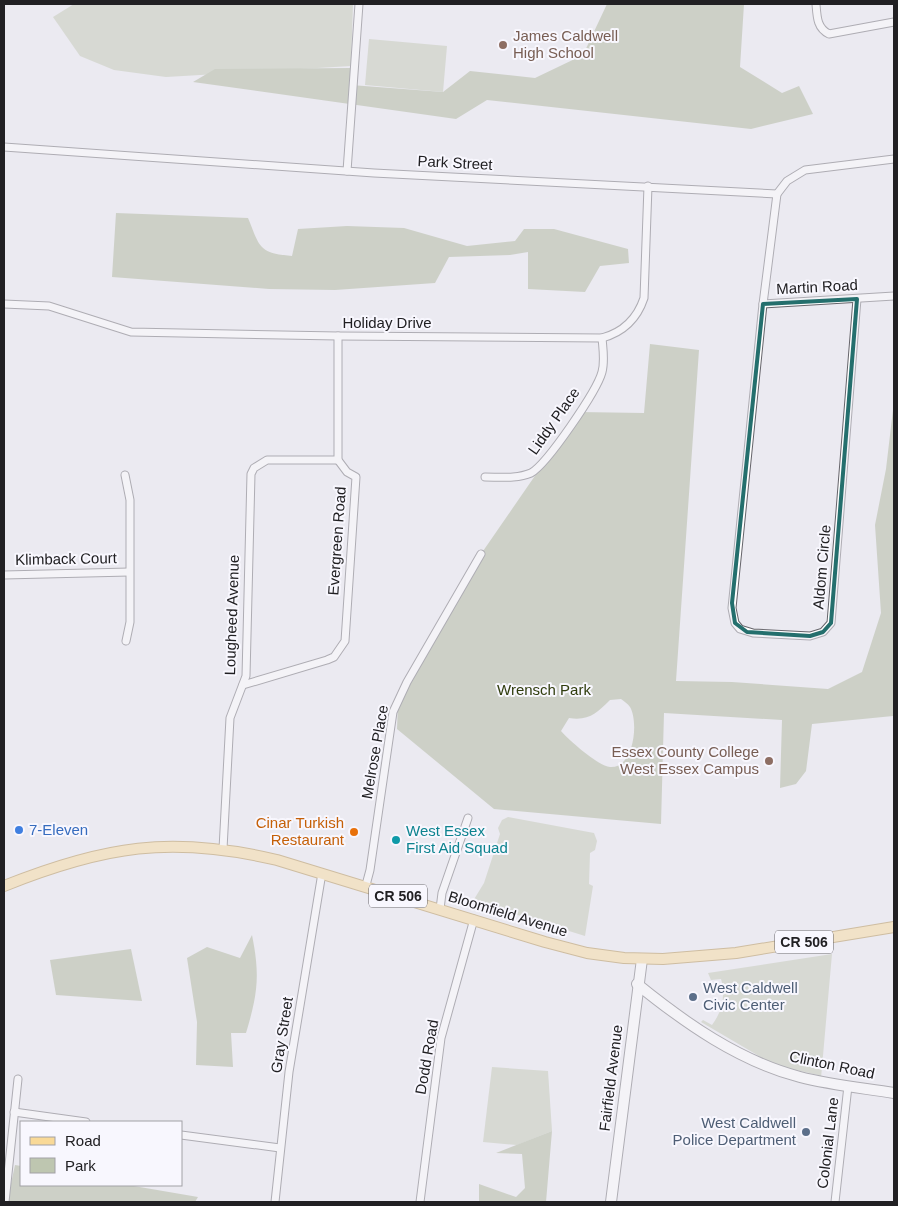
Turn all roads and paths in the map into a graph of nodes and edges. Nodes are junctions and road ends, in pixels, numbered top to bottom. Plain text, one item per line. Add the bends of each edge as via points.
1 (359, 4) edge
2 (816, 4) edge
3 (894, 22) edge
4 (4, 147) edge
5 (894, 159) edge
6 (347, 171) junction
7 (648, 186) junction
8 (777, 194) junction
9 (894, 296) edge
10 (857, 299) junction
11 (4, 304) edge
12 (763, 304) junction
13 (338, 336) junction
14 (602, 338) junction
15 (338, 460) junction
16 (125, 475) dead end
17 (485, 477) dead end
18 (480, 554) dead end
19 (129, 572) junction
20 (4, 575) edge
21 (126, 641) dead end
22 (243, 685) junction
23 (468, 818) dead end
24 (223, 849) junction
25 (322, 873) junction
26 (366, 885) junction
27 (4, 886) edge
28 (440, 908) junction
29 (474, 919) junction
30 (894, 927) edge
31 (642, 959) junction
32 (638, 984) junction
33 (18, 1079) dead end
34 (848, 1086) junction
35 (894, 1093) edge
36 (14, 1112) junction
37 (79, 1121) edge
38 (182, 1135) edge
39 (280, 1148) junction
40 (5, 1202) edge
41 (275, 1202) edge
42 (420, 1202) edge
43 (611, 1202) edge
44 (835, 1202) edge

1 - 6 street
2 - 3 street via 817,21 829,34
4 - 6 street, Park Street
5 - 8 street via 805,170 787,181
6 - 7 street, Park Street
7 - 8 street, Park Street
7 - 14 street, Holiday Drive via 644,298 627,326
8 - 12 street, Martin Road
9 - 10 street, Martin Road
10 - 12 street, Martin Road
10 - 12 street, Aldom Circle via 833,611 828,628 810,636 747,632 735,623 732,616
11 - 13 street, Holiday Drive via 49,306 131,332
13 - 14 street, Holiday Drive
13 - 15 street
14 - 17 street, Liddy Place via 604,363 598,384 546,460 520,477
15 - 22 street, Evergreen Road via 356,478 344,641 334,657
15 - 22 street, Lougheed Avenue via 267,460 250,474 247,663
16 - 19 street, Klimback Court via 130,500
18 - 26 street, Melrose Place via 393,712
19 - 20 street, Klimback Court
19 - 21 street, Klimback Court via 130,622
22 - 24 street, Lougheed Avenue via 230,718
23 - 28 street via 442,892
24 - 25 main road, Bloomfield Avenue / CR 506
24 - 27 main road, Bloomfield Avenue / CR 506 via 177,846 120,850 59,865
25 - 26 main road, Bloomfield Avenue / CR 506
25 - 39 street, Gray Street via 289,1072
26 - 28 main road, Bloomfield Avenue / CR 506
28 - 29 main road, Bloomfield Avenue / CR 506
29 - 31 main road, Bloomfield Avenue / CR 506 via 576,950
29 - 42 street, Dodd Road via 441,1038
30 - 31 main road, Bloomfield Avenue / CR 506 via 736,953
31 - 32 street, Fairfield Avenue
32 - 34 street, Clinton Road via 694,1026 737,1052 799,1076
32 - 43 street, Fairfield Avenue
33 - 36 street
34 - 35 street, Clinton Road
34 - 44 street, Colonial Lane
36 - 37 street
36 - 40 street
38 - 39 street
39 - 41 street, Gray Street

